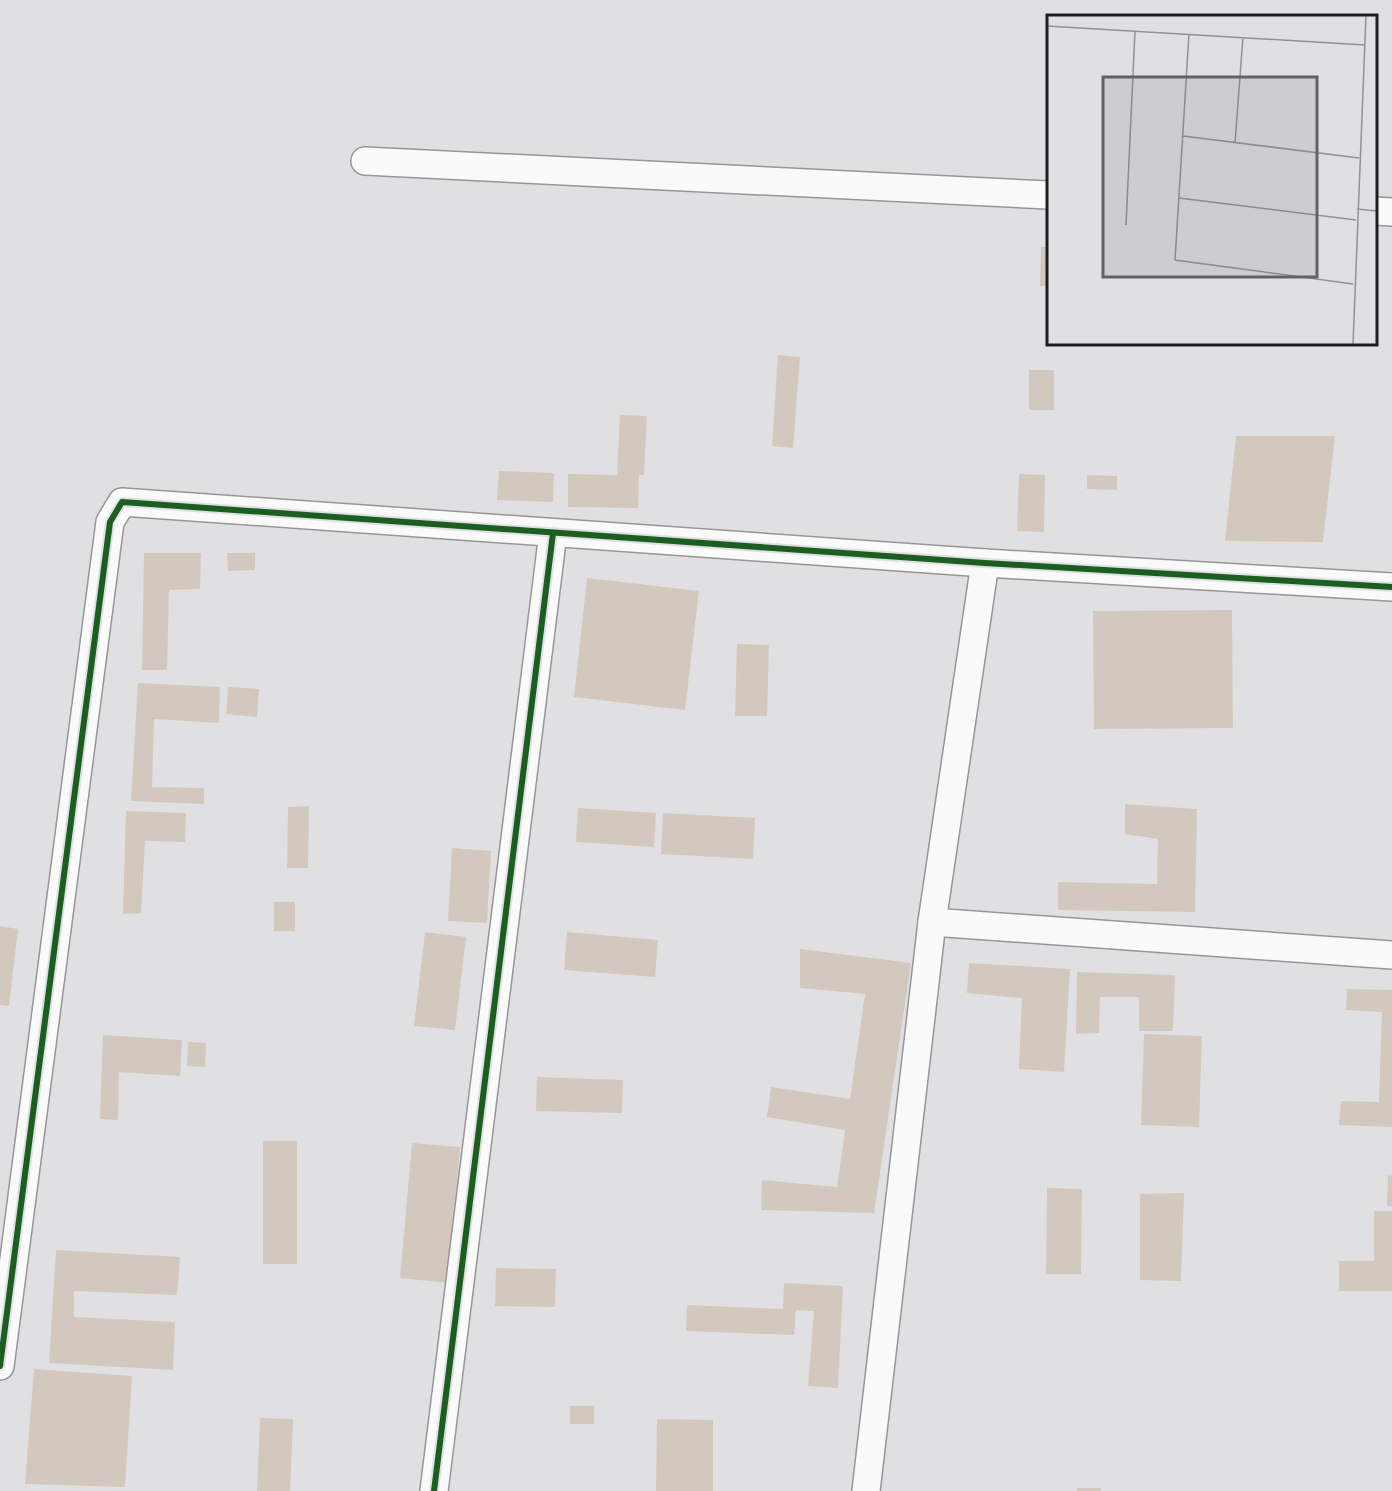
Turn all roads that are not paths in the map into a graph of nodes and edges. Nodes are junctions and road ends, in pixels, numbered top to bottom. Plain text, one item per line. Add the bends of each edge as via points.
1 (365, 161) dead end
2 (1047, 195) edge
3 (1377, 211) edge
4 (1392, 212) edge
5 (553, 533) junction
6 (985, 563) junction
7 (1392, 586) edge
8 (932, 922) junction
9 (1392, 955) edge
10 (0, 1366) edge
11 (434, 1491) edge
12 (866, 1491) edge

1 - 2 street
3 - 4 street
5 - 6 street
5 - 10 street via 122,502 110,522
5 - 11 street
6 - 7 street
6 - 8 street
8 - 9 street
8 - 12 street

